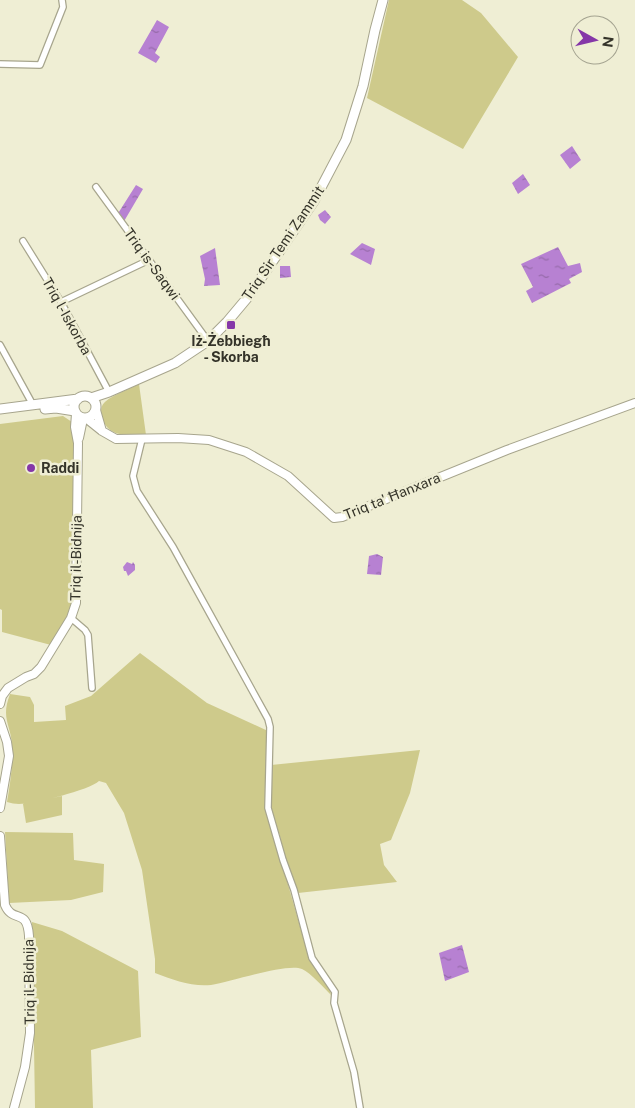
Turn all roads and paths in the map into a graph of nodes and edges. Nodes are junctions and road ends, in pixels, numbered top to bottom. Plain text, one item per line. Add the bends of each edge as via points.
1 (62, 0) edge
2 (384, 0) edge
3 (0, 64) edge
4 (96, 187) dead end
5 (23, 241) dead end
6 (149, 260) junction
7 (61, 302) junction
8 (208, 341) junction
9 (0, 345) edge
10 (109, 392) junction
11 (78, 399) junction
12 (635, 403) edge
13 (32, 405) junction
14 (94, 405) junction
15 (0, 409) edge
16 (0, 414) edge
17 (80, 416) junction
18 (102, 431) junction
19 (142, 439) junction
20 (70, 618) junction
21 (92, 688) dead end
22 (0, 704) edge
23 (0, 721) edge
24 (0, 808) edge
25 (0, 836) edge
26 (14, 1108) edge
27 (360, 1108) edge

1 - 3 street via 63,7 40,65
2 - 8 main road, Triq Sir Temi Zammit via 346,140 314,201 248,297
4 - 6 street, Triq is-Saqwi
5 - 7 street, Triq l-Iskorba
6 - 7 street
6 - 8 street, Triq is-Saqwi
7 - 10 street, Triq l-Iskorba
8 - 10 main road, Triq Sir Temi Zammit via 175,363
9 - 13 street
10 - 14 main road, Triq Sir Temi Zammit
11 - 13 main road
11 - 14 main road via 84,396
11 - 17 main road via 74,404
12 - 19 street, Triq ta' Ħanxara via 334,518 288,476 246,452 209,440
13 - 15 main road
14 - 17 main road via 92,416
14 - 18 street
16 - 17 main road via 56,408
17 - 18 street, Triq ta' Ħanxara
17 - 20 street, Triq il-Bidnija via 76,603
18 - 19 street, Triq ta' Ħanxara via 116,439
19 - 27 street via 133,476 137,491 173,547 268,720 268,808 312,958 336,992 334,1003 354,1072
20 - 21 street via 88,635
20 - 22 street, Triq il-Bidnija via 41,667 8,688
23 - 24 street via 9,756
25 - 26 street, Triq il-Bidnija via 5,905 11,913 24,919 29,936 29,1040

